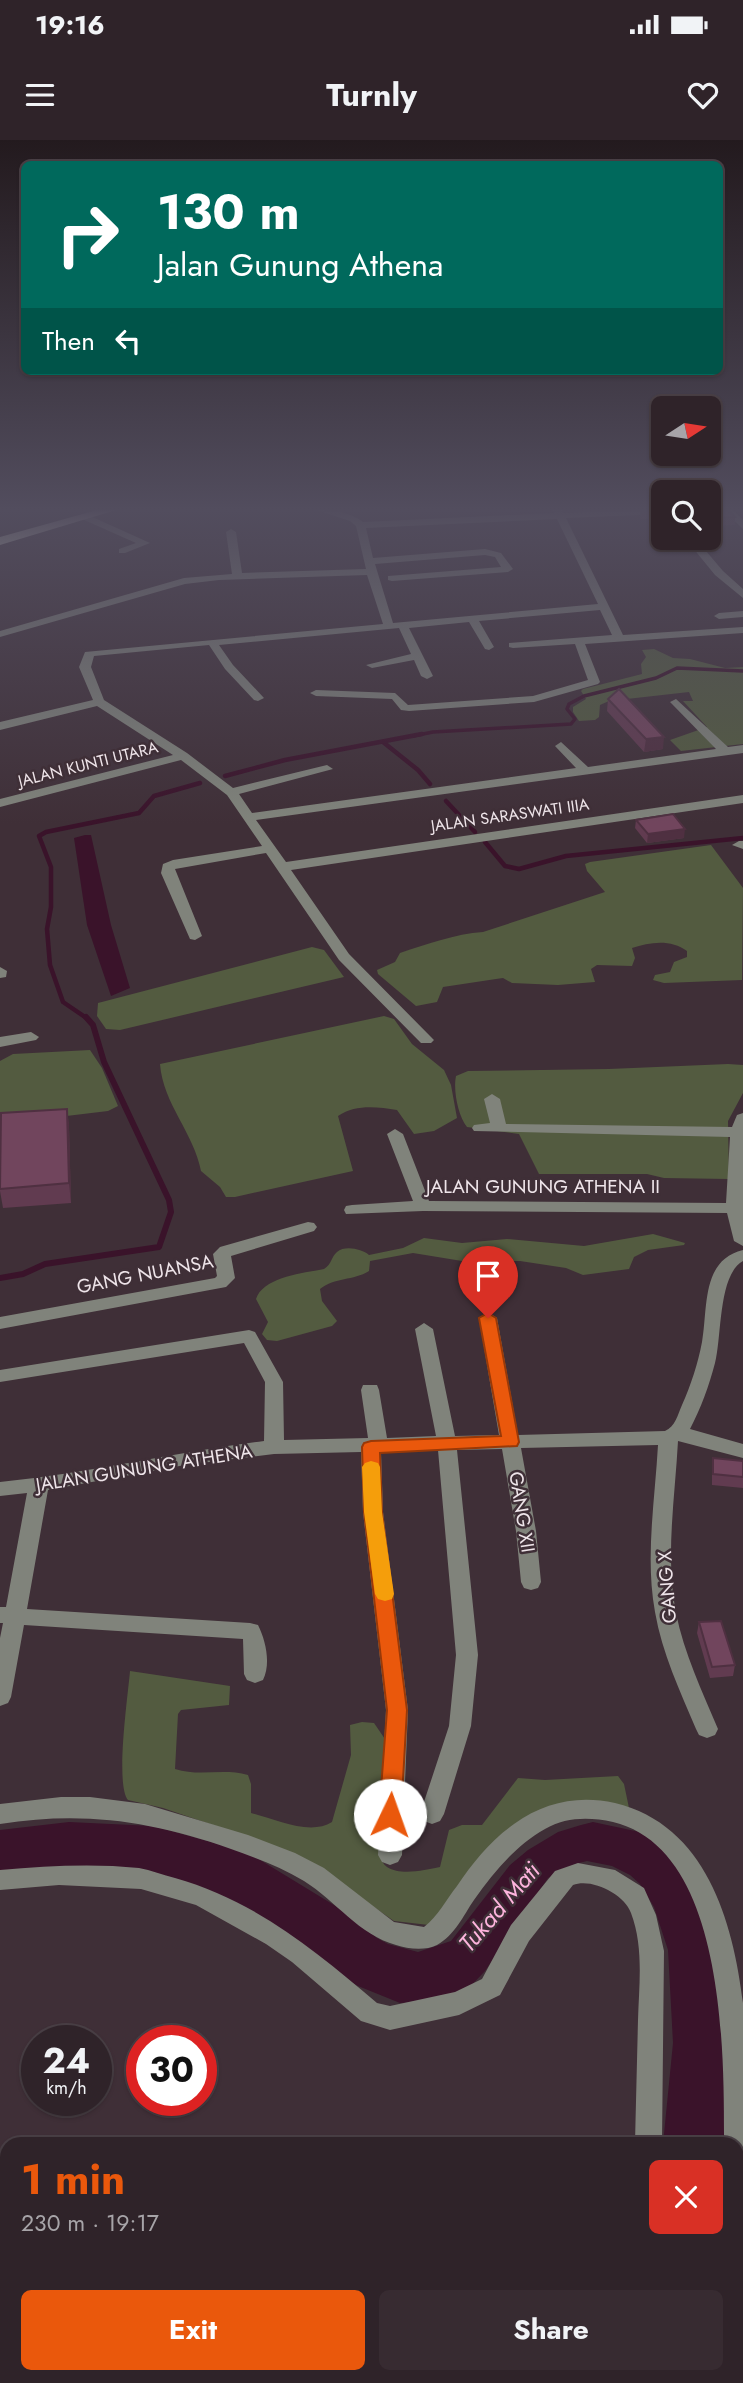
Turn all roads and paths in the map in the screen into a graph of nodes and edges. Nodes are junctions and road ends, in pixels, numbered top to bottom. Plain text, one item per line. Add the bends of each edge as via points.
1 (65, 615) edge
2 (385, 615) edge
3 (520, 615) edge
4 (608, 615) edge
5 (735, 615) edge
6 (719, 616) dead end
7 (472, 619) junction
8 (402, 626) junction
9 (389, 627) junction
10 (743, 629) edge
11 (0, 634) edge
12 (619, 638) junction
13 (579, 641) junction
14 (212, 642) junction
15 (513, 645) dead end
16 (489, 647) dead end
17 (415, 656) junction
18 (372, 665) dead end
19 (426, 676) dead end
20 (316, 693) dead end
21 (258, 698) dead end
22 (99, 702) junction
23 (676, 702) dead end
24 (0, 726) edge
25 (561, 746) dead end
26 (743, 749) edge
27 (725, 751) junction
28 (183, 756) junction
29 (327, 769) dead end
30 (583, 769) junction
31 (231, 792) junction
32 (743, 799) edge
33 (0, 803) edge
34 (248, 817) junction
35 (268, 849) junction
36 (282, 867) junction
37 (195, 936) dead end
38 (31, 1037) dead end
39 (426, 1040) dead end
40 (0, 1042) edge
41 (492, 1099) dead end
42 (741, 1125) edge
43 (480, 1128) dead end
44 (499, 1129) junction
45 (395, 1134) dead end
46 (423, 1206) junction
47 (734, 1208) junction
48 (352, 1210) dead end
49 (308, 1227) dead end
50 (743, 1241) edge
51 (743, 1255) edge
52 (488, 1318) dead end
53 (0, 1323) edge
54 (424, 1329) dead end
55 (0, 1376) edge
56 (370, 1390) dead end
57 (673, 1436) junction
58 (511, 1442) junction
59 (447, 1444) junction
60 (274, 1447) junction
61 (375, 1447) junction
62 (743, 1451) edge
63 (39, 1485) junction
64 (0, 1489) edge
65 (531, 1582) dead end
66 (8, 1615) edge
67 (255, 1674) dead end
68 (0, 1697) edge
69 (708, 1729) dead end
70 (0, 1814) edge
71 (432, 1814) dead end
72 (390, 1855) dead end
73 (0, 1880) edge
74 (648, 2137) edge
75 (738, 2137) edge

1 - 11 street
2 - 9 street
3 - 7 street
4 - 12 street
5 - 6 street
7 - 8 street
7 - 16 street
8 - 9 street
8 - 17 street
9 - 14 street
10 - 12 street
12 - 13 street
13 - 15 street
13 - 20 street via 594,681 534,699 405,708 395,695
14 - 21 street
14 - 22 street via 89,654 85,667
17 - 18 street
17 - 19 street
22 - 24 street
22 - 28 street
23 - 27 street
25 - 30 street
26 - 27 street
27 - 30 street
28 - 31 street
28 - 33 street, JALAN KUNTI UTARA
29 - 31 street
30 - 34 street
31 - 34 street
32 - 36 street, JALAN SARASWATI IIIA
34 - 35 street
35 - 36 street
35 - 37 street via 168,867
36 - 39 street via 344,957
38 - 40 street
41 - 44 street
42 - 44 street
42 - 47 street
43 - 44 street
45 - 46 street
46 - 47 street, JALAN GUNUNG ATHENA II
46 - 48 street, JALAN GUNUNG ATHENA II
47 - 50 street
49 - 53 street, GANG NUANSA via 226,1251 222,1254 226,1278 220,1283
51 - 57 street via 723,1269 698,1391
52 - 58 street, GANG XII
54 - 59 street
55 - 60 street via 249,1336 274,1382
56 - 61 street
57 - 58 street, JALAN GUNUNG ATHENA
57 - 62 street, JALAN GUNUNG ATHENA
57 - 69 street, GANG X via 663,1560 665,1609 682,1668
58 - 59 street, JALAN GUNUNG ATHENA
58 - 65 street, GANG XII
59 - 61 street, JALAN GUNUNG ATHENA
59 - 71 street via 467,1655 460,1726
60 - 61 street, JALAN GUNUNG ATHENA
60 - 63 street, JALAN GUNUNG ATHENA
61 - 72 street via 373,1512 397,1710
63 - 64 street, JALAN GUNUNG ATHENA
63 - 66 street
66 - 67 street via 250,1631 255,1642
66 - 68 street
70 - 75 street via 84,1806 177,1820 306,1870 386,1931 427,1938 450,1920 485,1865 517,1832 555,1813 581,1809 644,1823 703,1867 732,1936 741,2024
73 - 74 street via 59,1875 141,1879 202,1896 301,1954 370,2013 390,2018 459,2003 491,1987 520,1933 564,1878 578,1873 606,1877 635,1896 652,1951

